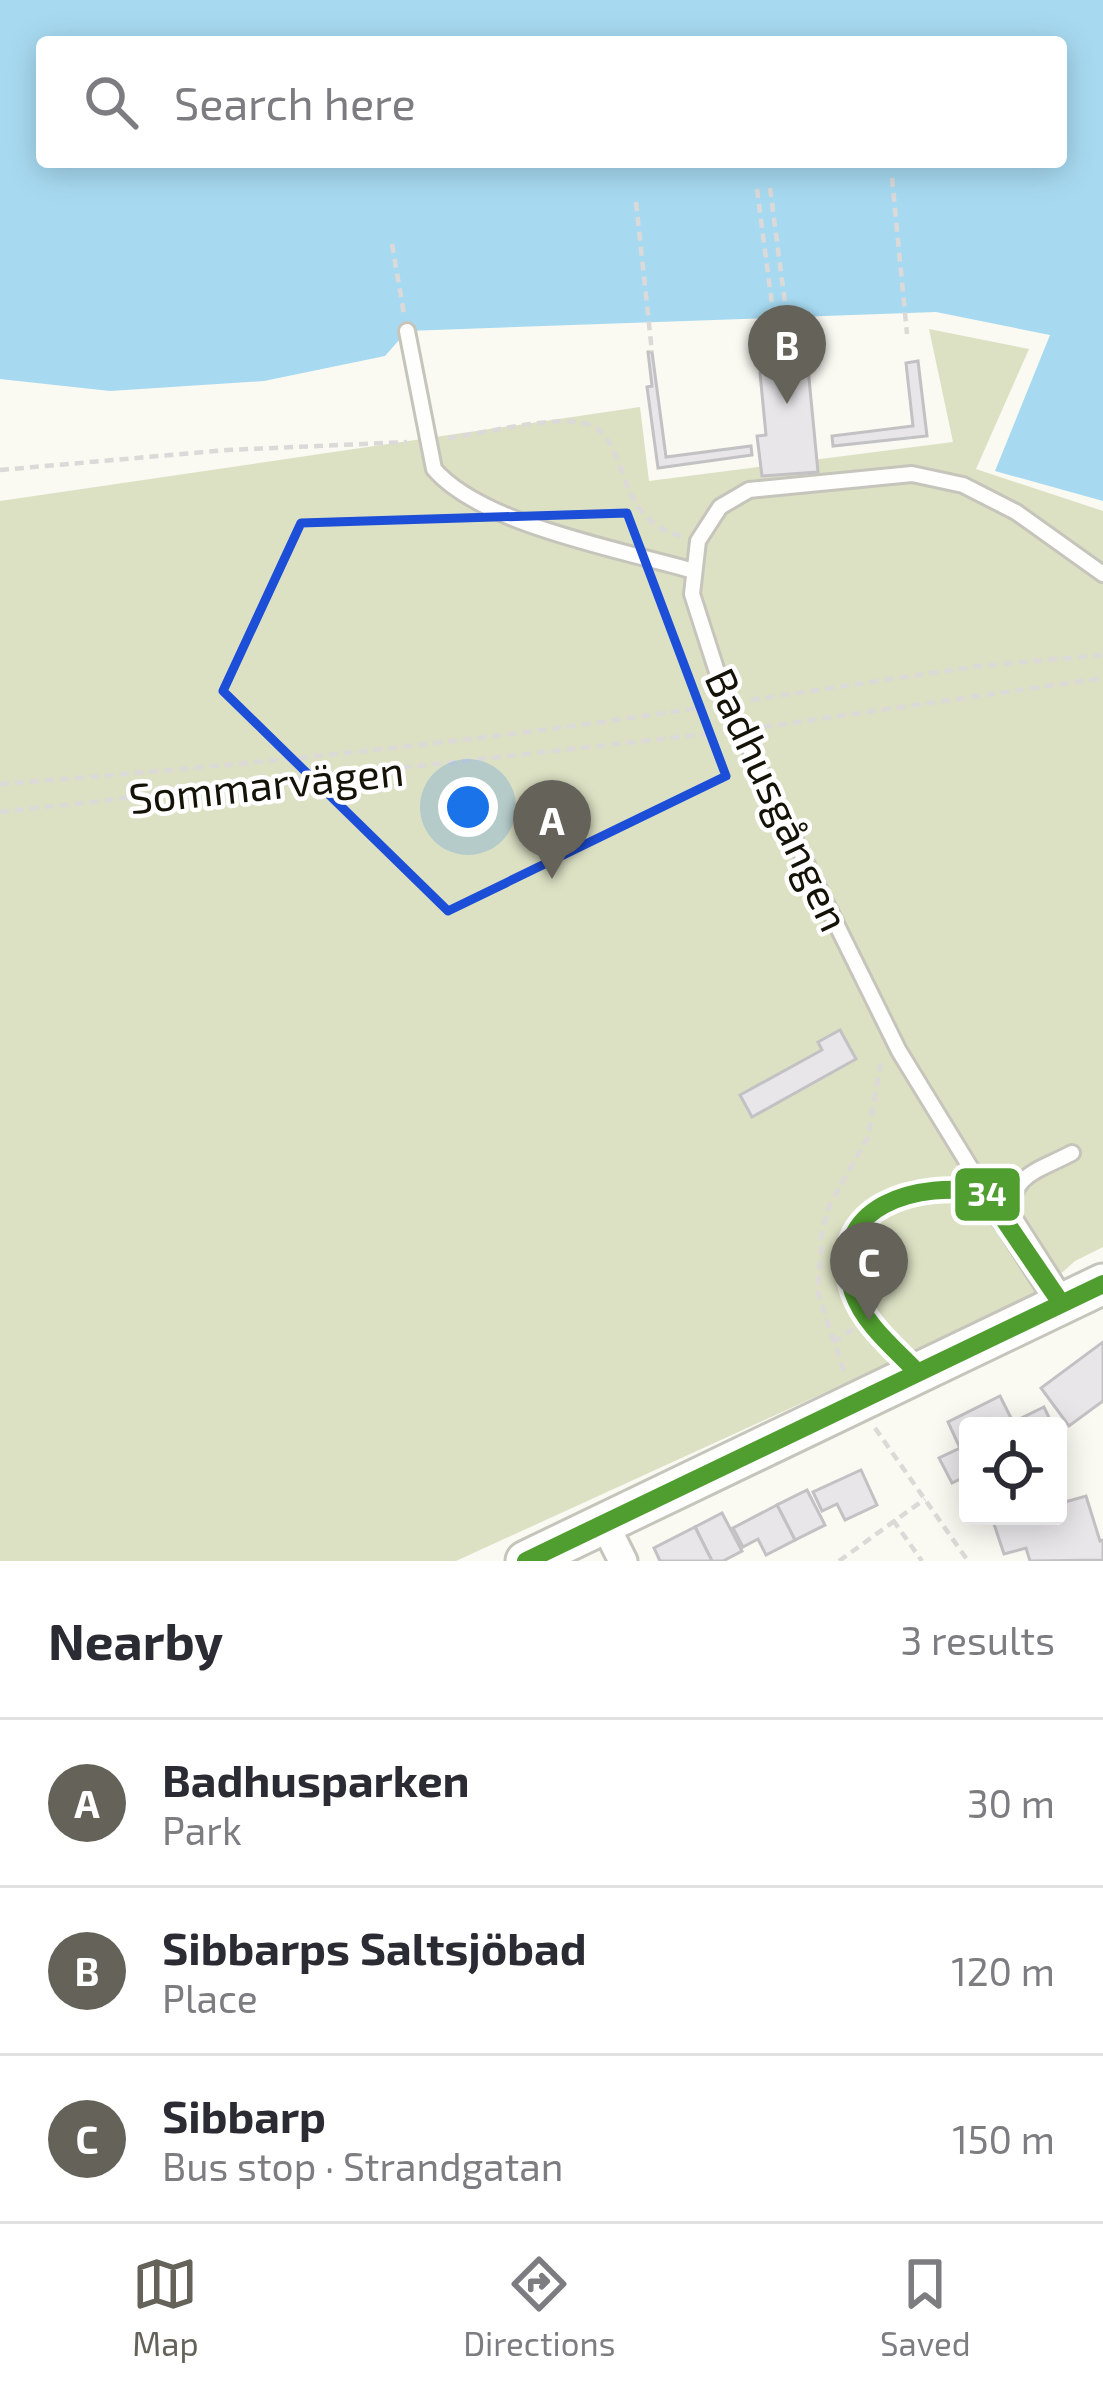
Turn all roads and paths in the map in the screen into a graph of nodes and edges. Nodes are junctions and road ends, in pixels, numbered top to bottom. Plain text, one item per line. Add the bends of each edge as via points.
1 (892, 178) dead end
2 (770, 188) dead end
3 (757, 189) dead end
4 (636, 202) dead end
5 (392, 244) dead end
6 (407, 331) joint
7 (907, 334) dead end
8 (790, 341) dead end
9 (777, 343) dead end
10 (652, 352) dead end
11 (427, 440) junction
12 (0, 470) edge
13 (698, 541) junction
14 (694, 571) junction
15 (1103, 574) edge
16 (1103, 655) edge
17 (1103, 678) edge
18 (727, 704) junction
19 (741, 730) junction
20 (0, 784) edge
21 (0, 812) edge
22 (887, 1027) junction
23 (1072, 1153) dead end
24 (986, 1193) junction
25 (1010, 1223) junction
26 (1103, 1284) edge
27 (1061, 1303) junction
28 (855, 1327) dead end
29 (834, 1342) junction
30 (916, 1372) junction
31 (854, 1400) junction
32 (925, 1499) junction
33 (893, 1520) junction
34 (605, 1525) junction
35 (526, 1561) edge
36 (622, 1561) edge
37 (839, 1561) edge
38 (922, 1561) edge
39 (968, 1561) edge

1 - 7 path
2 - 8 path
3 - 9 path
4 - 10 path
5 - 6 path
6 - 11 lane
11 - 12 path
11 - 13 path via 546,422 590,425 615,447 640,511 668,533
11 - 14 lane via 434,469 481,505
13 - 14 lane, Badhusgången
13 - 15 lane via 720,507 749,490 912,474 963,485 1016,512
14 - 18 lane, Badhusgången via 692,594
16 - 18 path, Sommarvägen
17 - 19 path, Sommarvägen
18 - 19 lane, Badhusgången
18 - 20 path, Sommarvägen via 518,734
19 - 21 path, Sommarvägen
19 - 22 lane, Badhusgången
22 - 24 lane, Badhusgången
22 - 29 path via 868,1137 822,1232 818,1292
23 - 25 lane via 1016,1186
24 - 25 street
24 - 30 lane via 913,1190 870,1212 849,1247 853,1290 869,1322
25 - 27 street
26 - 27 street
27 - 30 street
28 - 29 path
29 - 31 path
30 - 31 street
31 - 32 path
31 - 34 street
32 - 33 path
32 - 39 path
33 - 37 path
33 - 38 path
34 - 35 street
34 - 36 street

